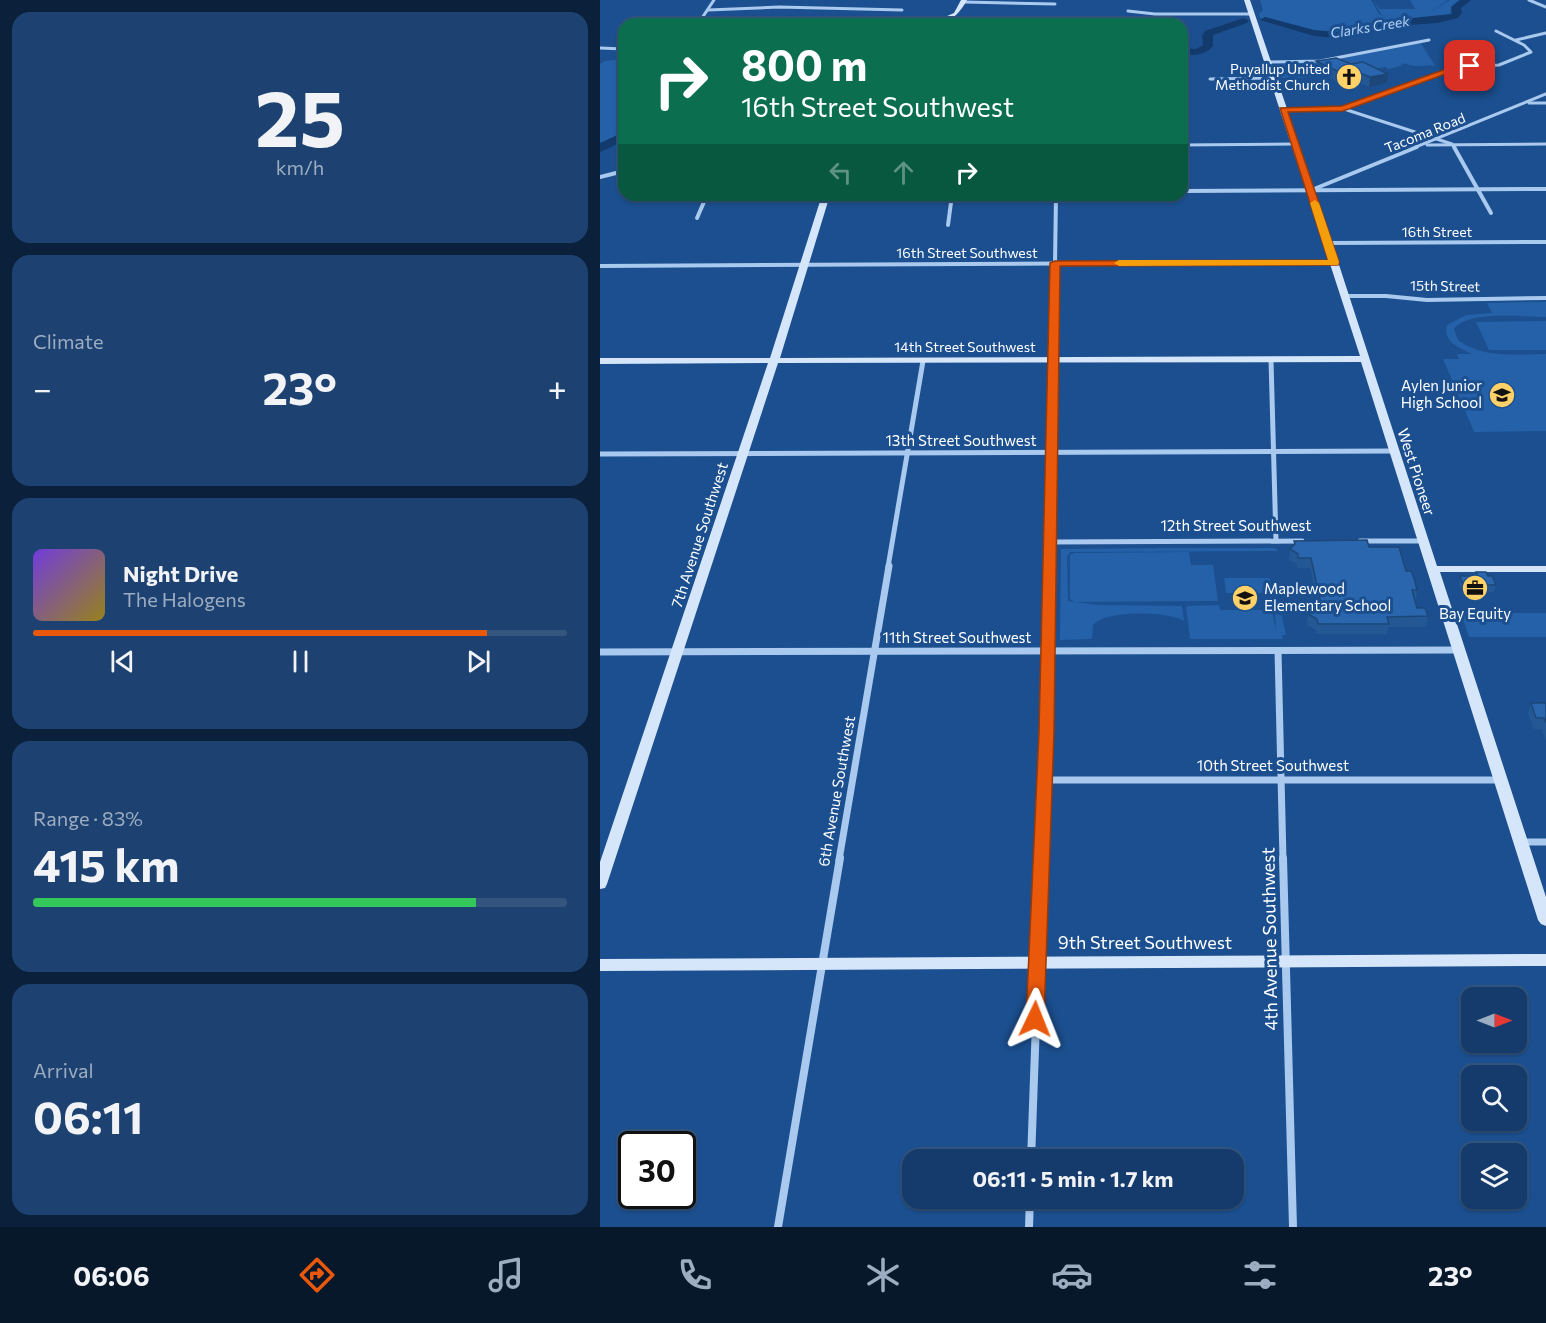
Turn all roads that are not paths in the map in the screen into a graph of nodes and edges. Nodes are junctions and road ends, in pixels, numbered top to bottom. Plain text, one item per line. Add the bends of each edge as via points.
1 (714, 0) edge
2 (782, 0) edge
3 (1247, 0) edge
4 (1528, 0) edge
5 (964, 1) edge
6 (1054, 4) dead end
7 (779, 7) junction
8 (1546, 7) edge
9 (708, 10) junction
10 (902, 10) dead end
11 (1128, 11) dead end
12 (1184, 14) junction
13 (702, 18) edge
14 (946, 18) edge
15 (1178, 18) edge
16 (1253, 18) junction
17 (1496, 32) dead end
18 (1546, 33) edge
19 (1429, 40) dead end
20 (1516, 40) junction
21 (600, 48) edge
22 (618, 49) edge
23 (1268, 62) junction
24 (1273, 78) junction
25 (1210, 79) dead end
26 (1546, 94) edge
27 (1525, 103) junction
28 (1546, 103) edge
29 (1343, 109) junction
30 (1283, 110) junction
31 (1437, 139) junction
32 (1294, 144) junction
33 (1452, 144) junction
34 (1546, 144) edge
35 (1188, 145) edge
36 (1423, 145) junction
37 (618, 172) edge
38 (600, 177) edge
39 (1340, 180) junction
40 (1546, 189) edge
41 (1311, 190) junction
42 (1361, 190) junction
43 (1477, 190) junction
44 (1188, 191) edge
45 (704, 201) edge
46 (824, 201) edge
47 (951, 201) edge
48 (1056, 201) edge
49 (1491, 213) dead end
50 (697, 218) dead end
51 (948, 225) dead end
52 (1546, 242) edge
53 (1328, 243) junction
54 (1334, 262) junction
55 (1055, 263) junction
56 (805, 265) junction
57 (600, 266) edge
58 (1344, 296) junction
59 (1546, 298) edge
60 (1365, 359) junction
61 (1053, 360) junction
62 (1271, 360) junction
63 (600, 361) edge
64 (773, 361) junction
65 (923, 361) junction
66 (1274, 451) junction
67 (1394, 451) junction
68 (1052, 452) junction
69 (908, 453) junction
70 (600, 454) edge
71 (742, 454) junction
72 (1276, 541) junction
73 (1312, 541) edge
74 (1356, 541) edge
75 (1423, 541) junction
76 (1050, 542) junction
77 (1432, 569) junction
78 (1546, 569) edge
79 (677, 651) junction
80 (874, 651) junction
81 (1278, 651) junction
82 (1458, 651) junction
83 (600, 652) edge
84 (1048, 652) junction
85 (1045, 780) junction
86 (1282, 780) junction
87 (1500, 780) junction
88 (1521, 842) junction
89 (1546, 842) edge
90 (600, 884) edge
91 (1546, 920) edge
92 (1546, 960) edge
93 (1286, 961) junction
94 (1036, 963) junction
95 (821, 964) junction
96 (600, 965) edge
97 (1031, 1149) edge
98 (1030, 1209) edge
99 (778, 1227) edge
100 (1029, 1227) edge
101 (1293, 1227) edge

1 - 9 street
2 - 7 street
3 - 16 street, West Pioneer
4 - 8 street
5 - 6 street
5 - 14 street via 956,14
7 - 9 street
7 - 10 street
9 - 13 street
11 - 12 street
12 - 15 street
12 - 16 street
16 - 23 street, West Pioneer
17 - 20 street
18 - 20 street
19 - 23 street via 1320,61
20 - 29 street via 1531,52 1499,65 1457,68
21 - 22 street
23 - 24 street, West Pioneer
24 - 25 street
24 - 30 street, West Pioneer
26 - 27 street, Tacoma Road
27 - 28 street
27 - 31 street, Tacoma Road
29 - 30 street
29 - 31 street
30 - 32 street, West Pioneer
31 - 33 street
31 - 36 street, Tacoma Road
32 - 35 street
32 - 41 street, West Pioneer
33 - 34 street
33 - 36 street
33 - 43 street
36 - 39 street, Tacoma Road
37 - 38 street
39 - 41 street, Tacoma Road
39 - 42 street via 1344,186
40 - 43 street
41 - 42 street
41 - 44 street
41 - 53 street, West Pioneer
42 - 43 street
43 - 49 street
45 - 50 street
46 - 56 street, 7th Avenue Southwest
47 - 51 street
48 - 55 street
52 - 53 street, 16th Street
53 - 54 street, West Pioneer
54 - 55 street, 16th Street Southwest
54 - 58 street, West Pioneer
55 - 56 street, 16th Street Southwest
55 - 61 street
56 - 57 street, 16th Street Southwest
56 - 64 street, 7th Avenue Southwest
58 - 59 street, 15th Street via 1424,300
58 - 60 street, West Pioneer
60 - 62 street, 14th Street Southwest
60 - 67 street, West Pioneer
61 - 62 street, 14th Street Southwest
61 - 65 street, 14th Street Southwest
61 - 68 street
62 - 66 street
63 - 64 street, 14th Street Southwest
64 - 65 street, 14th Street Southwest
64 - 71 street, 7th Avenue Southwest
65 - 69 street, 6th Avenue Southwest
66 - 67 street, 13th Street Southwest
66 - 68 street, 13th Street Southwest
66 - 72 street
67 - 75 street, West Pioneer
68 - 69 street, 13th Street Southwest
68 - 76 street
69 - 71 street, 13th Street Southwest
69 - 80 street, 6th Avenue Southwest
70 - 71 street, 13th Street Southwest
71 - 79 street, 7th Avenue Southwest
72 - 73 street, 12th Street Southwest
72 - 76 street, 12th Street Southwest
74 - 75 street
75 - 77 street, West Pioneer
76 - 84 street
77 - 78 street
77 - 82 street, West Pioneer
79 - 80 street, 11th Street Southwest
79 - 83 street, 11th Street Southwest
79 - 90 street, 7th Avenue Southwest
80 - 84 street, 11th Street Southwest
80 - 95 street, 6th Avenue Southwest
81 - 82 street, 11th Street Southwest
81 - 84 street, 11th Street Southwest
81 - 86 street, 4th Avenue Southwest
82 - 87 street, West Pioneer
84 - 85 street
85 - 86 street, 10th Street Southwest
85 - 94 street
86 - 87 street, 10th Street Southwest
86 - 93 street, 4th Avenue Southwest
87 - 88 street, West Pioneer
88 - 89 street
88 - 91 street, West Pioneer
92 - 93 street, 9th Street Southwest
93 - 94 street, 9th Street Southwest
93 - 101 street, 4th Avenue Southwest
94 - 95 street, 9th Street Southwest
94 - 97 street
95 - 96 street, 9th Street Southwest
95 - 99 street, 6th Avenue Southwest
98 - 100 street

